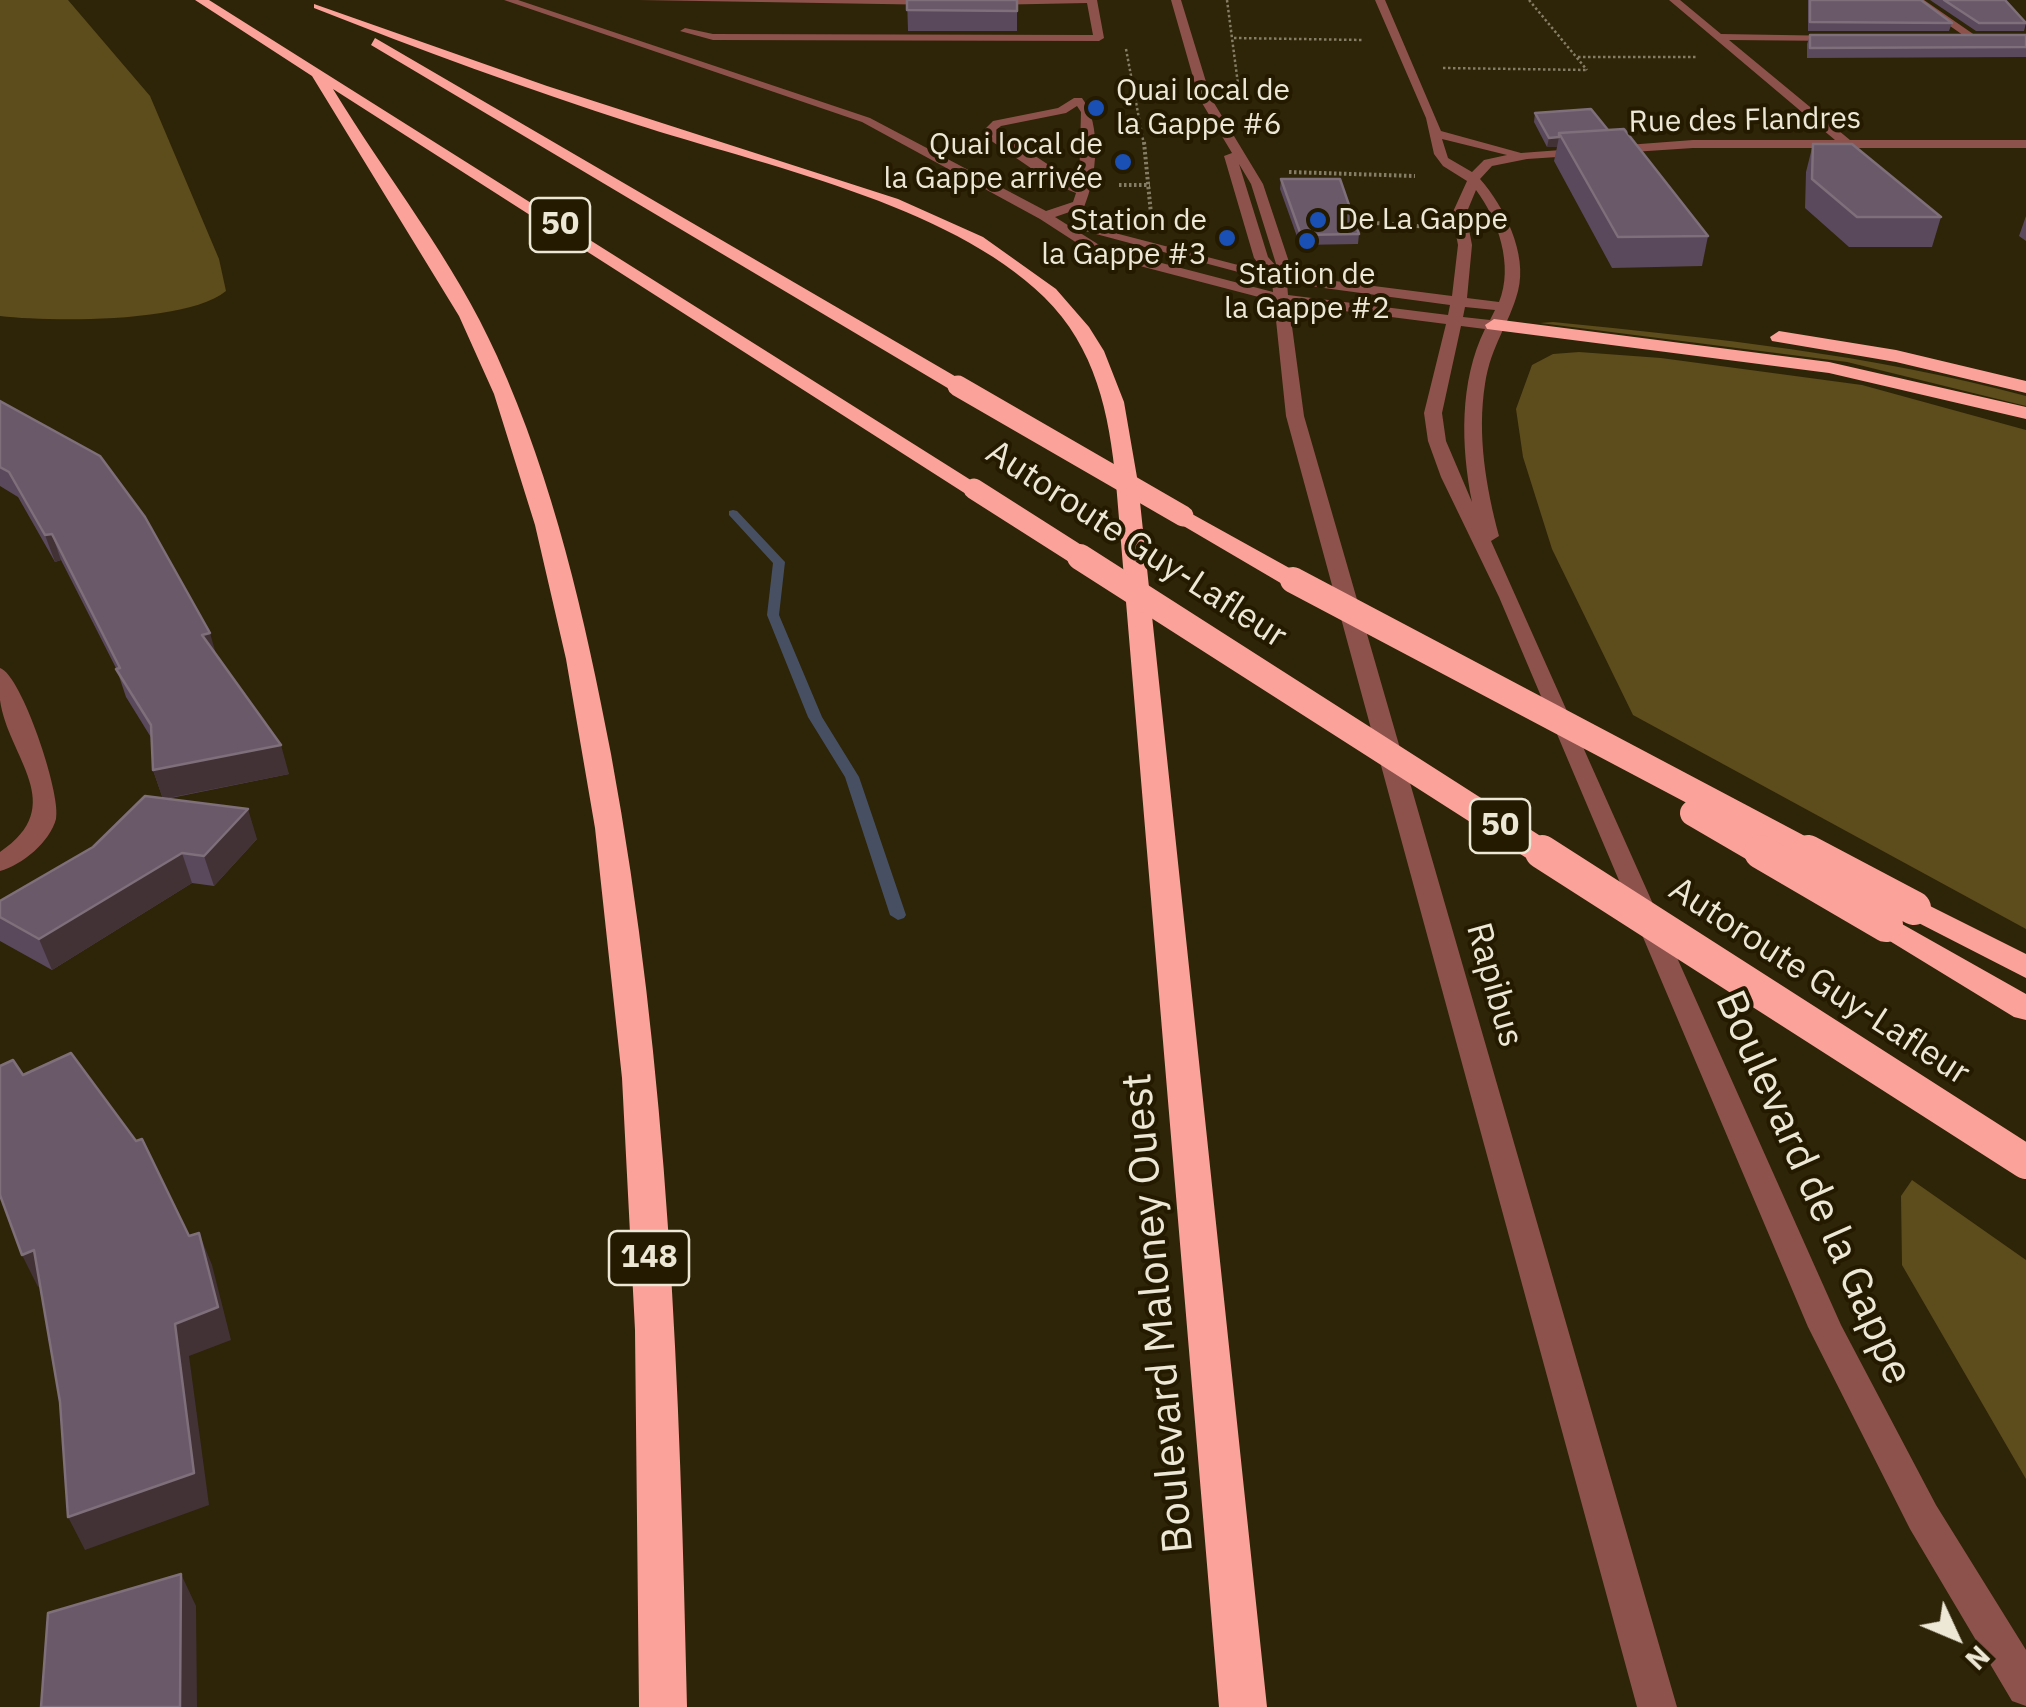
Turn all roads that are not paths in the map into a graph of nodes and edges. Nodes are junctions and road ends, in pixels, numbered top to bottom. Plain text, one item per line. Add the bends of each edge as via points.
1 (201, 0) edge
2 (509, 0) edge
3 (644, 0) edge
4 (1176, 0) edge
5 (1380, 0) edge
6 (1674, 0) edge
7 (1918, 0) edge
8 (1092, 1) edge
9 (963, 2) edge
10 (983, 2) edge
11 (313, 3) edge
12 (685, 31) dead end
13 (1719, 37) junction
14 (1844, 38) edge
15 (1956, 38) edge
16 (1974, 38) junction
17 (1992, 38) edge
18 (318, 76) junction
19 (1438, 134) junction
20 (1846, 144) junction
21 (2026, 144) edge
22 (1527, 156) junction
23 (1474, 179) junction
24 (1082, 191) junction
25 (1046, 216) junction
26 (1280, 289) junction
27 (1457, 302) junction
28 (1499, 316) junction
29 (1452, 321) junction
30 (1651, 322) dead end
31 (1756, 334) dead end
32 (2026, 387) edge
33 (2026, 413) edge
34 (1293, 580) junction
35 (1510, 597) junction
36 (0, 675) edge
37 (0, 863) edge
38 (2026, 966) edge
39 (2026, 1009) edge
40 (2026, 1162) edge
41 (2026, 1687) edge
42 (663, 1707) edge
43 (1242, 1707) edge
44 (1657, 1707) edge

1 - 18 highway, Autoroute Guy-Lafleur / 50
2 - 25 street via 866,120
3 - 9 street
4 - 26 street, Rapibus via 1205,98 1257,184 1284,268
5 - 19 street, Boulevard de la Gappe
6 - 13 street
7 - 16 street
8 - 10 street
8 - 12 street via 1099,38 713,37
11 - 34 highway, Autoroute Guy-Lafleur / 50, bridge
11 - 43 highway, Boulevard Maloney Ouest via 524,84 896,204 990,250 1030,278 1064,308 1104,368 1118,418 1170,910
13 - 14 street
13 - 20 street
15 - 16 street
16 - 17 street
18 - 40 highway, Autoroute Guy-Lafleur / 50, bridge
18 - 42 highway, 148 via 443,270 501,388 574,636 627,952 641,1108
19 - 22 street
19 - 23 street, Boulevard de la Gappe via 1447,166
20 - 21 street, Rue des Flandres
20 - 22 street, Rue des Flandres via 1724,143
22 - 23 street, Rue des Flandres via 1488,164
23 - 27 street, Boulevard de la Gappe via 1459,214 1466,265
23 - 28 street, Boulevard de la Gappe via 1506,240 1512,287
24 - 24 street via 1058,181 990,130 1003,121 1066,110 1078,100 1087,112
24 - 25 street via 1076,207
25 - 26 street
26 - 27 street
26 - 29 street
26 - 44 street, Rapibus via 1292,398 1315,491
27 - 28 street
27 - 29 street, Boulevard de la Gappe
28 - 29 street
28 - 30 highway
28 - 33 highway via 1824,364
28 - 35 street, Boulevard de la Gappe via 1478,382 1475,454 1484,516
29 - 35 street, Boulevard de la Gappe via 1434,403 1436,440
31 - 32 highway via 1896,356
34 - 38 highway, bridge
34 - 39 highway, Autoroute Guy-Lafleur / 50, bridge
35 - 41 street, Boulevard de la Gappe via 1825,1326 1924,1517
36 - 37 street via 46,798 43,821 29,841

